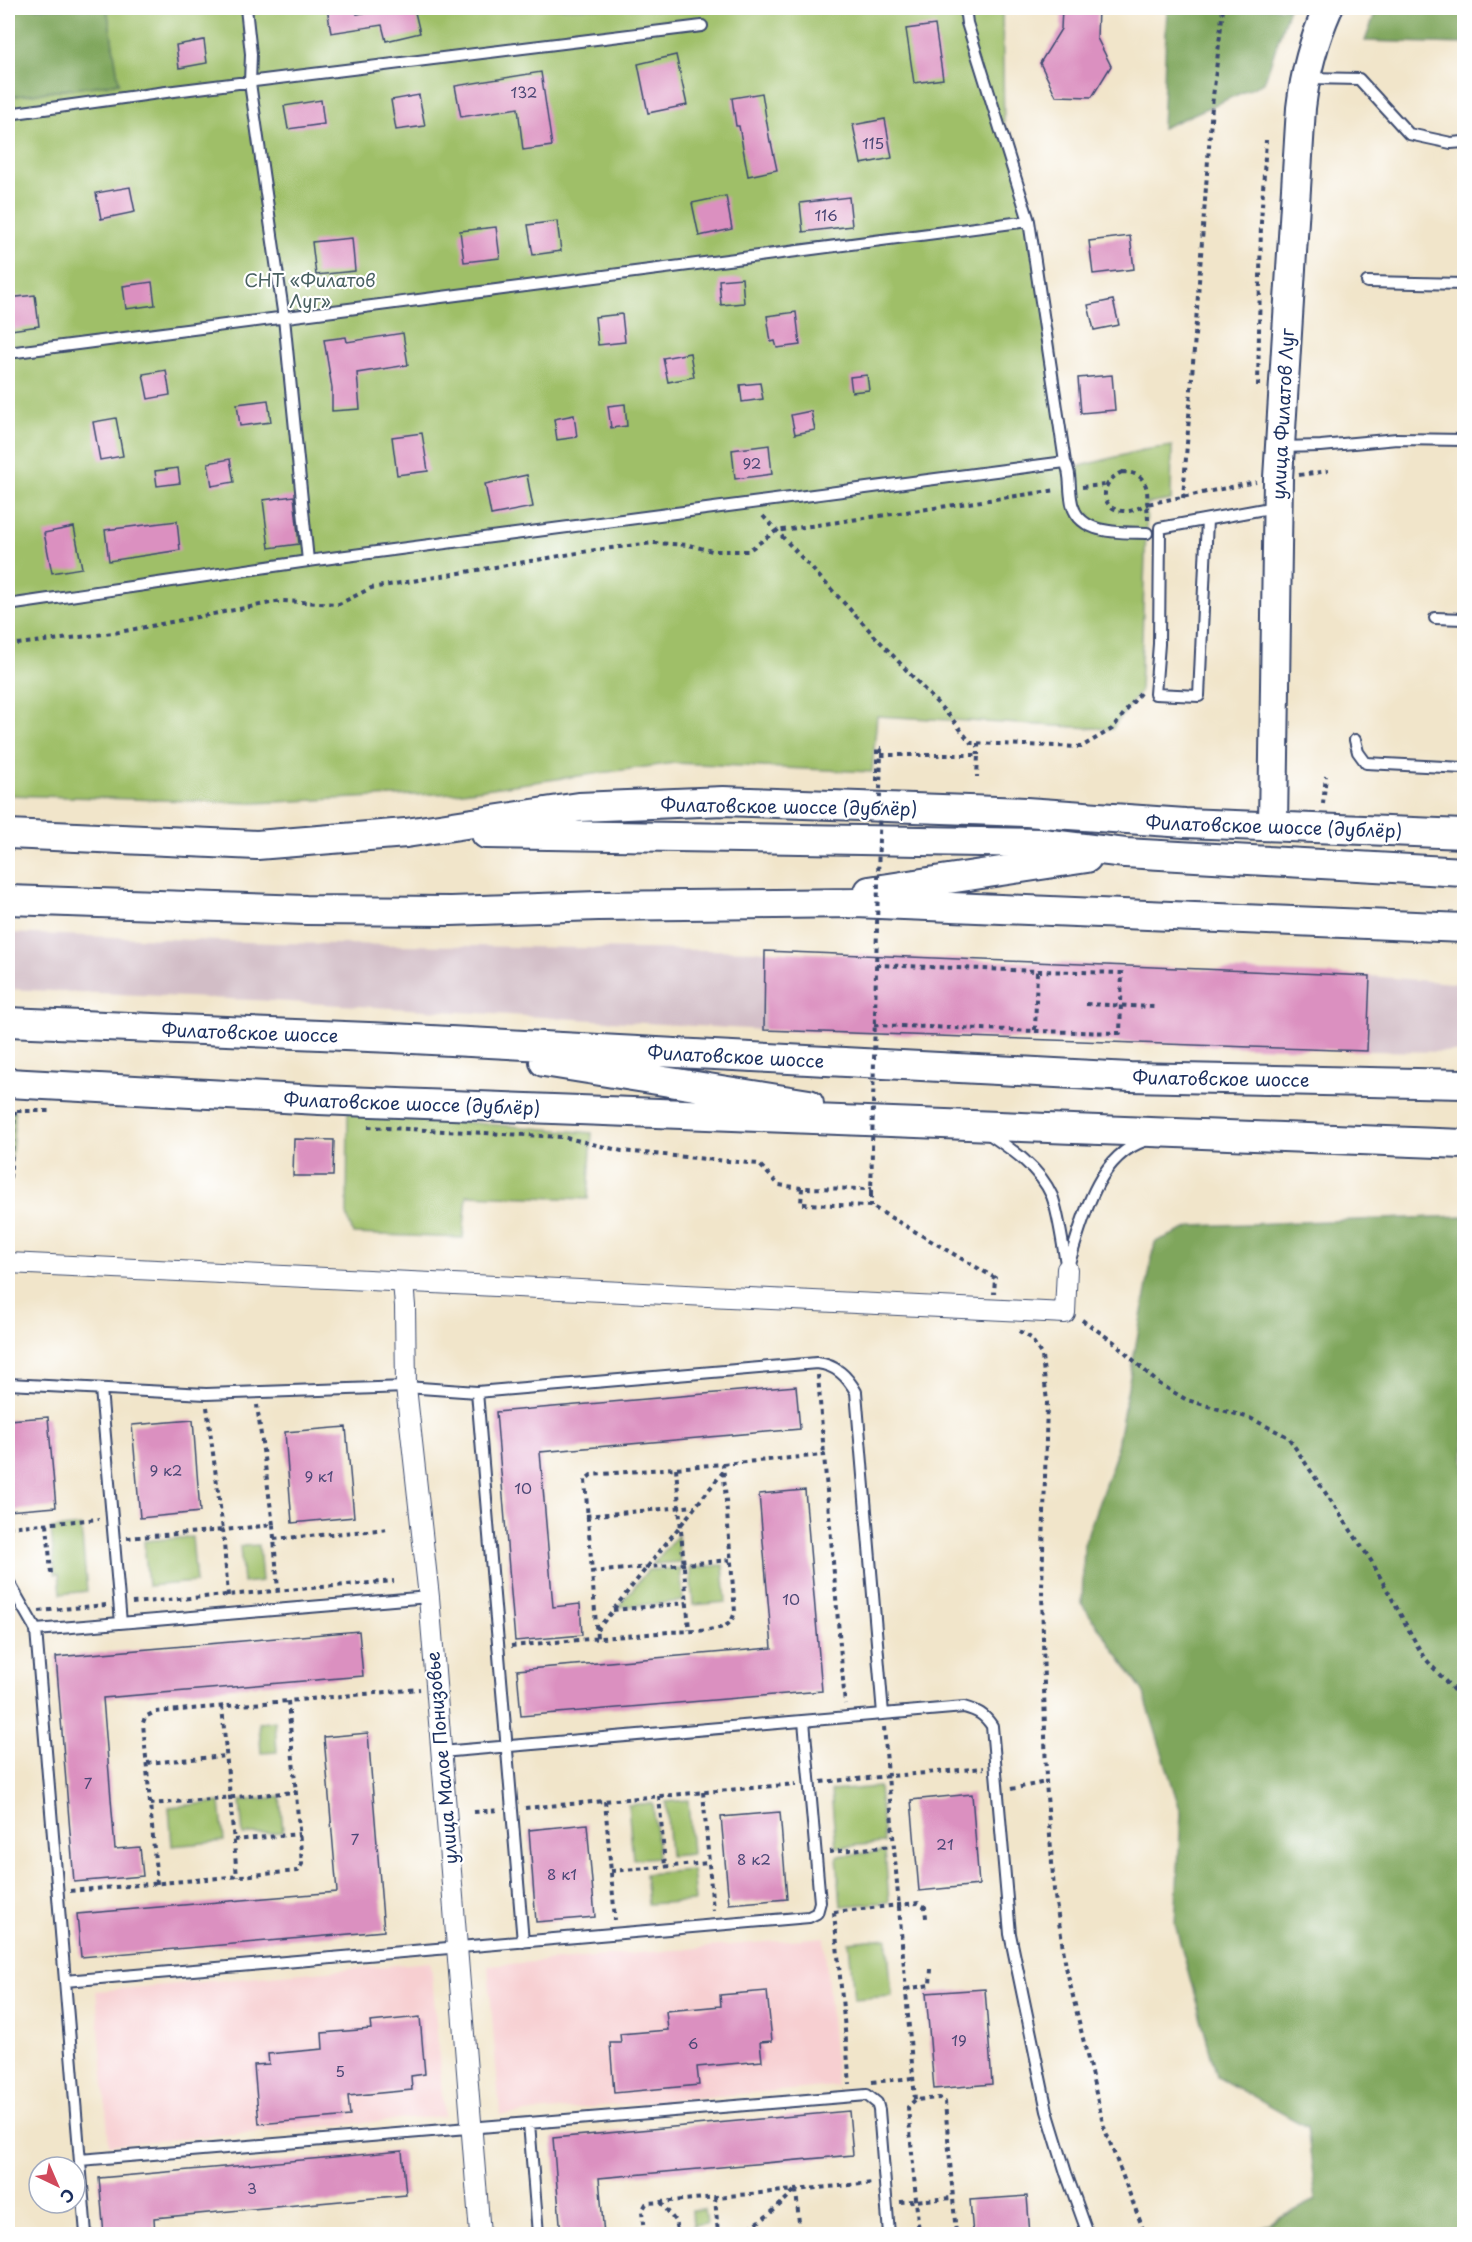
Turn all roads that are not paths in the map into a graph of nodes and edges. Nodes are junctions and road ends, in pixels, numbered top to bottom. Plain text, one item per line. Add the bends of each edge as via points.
1 (246, 8) edge
2 (965, 8) edge
3 (1328, 8) edge
4 (702, 26) dead end
5 (1305, 78) junction
6 (250, 83) junction
7 (8, 114) edge
8 (1464, 142) edge
9 (1029, 221) junction
10 (1367, 282) dead end
11 (1464, 284) edge
12 (284, 318) junction
13 (8, 353) edge
14 (1464, 440) edge
15 (1279, 447) junction
16 (1065, 462) junction
17 (1277, 507) junction
18 (1206, 520) junction
19 (1147, 533) road end
20 (309, 561) junction
21 (8, 605) edge
22 (1435, 618) dead end
23 (1464, 619) edge
24 (1355, 740) dead end
25 (1464, 768) edge
26 (1273, 825) junction
27 (406, 833) junction
28 (8, 834) edge
29 (1464, 834) edge
30 (1125, 853) junction
31 (1464, 872) edge
32 (8, 900) edge
33 (786, 904) junction
34 (1464, 928) edge
35 (8, 1022) edge
36 (393, 1038) junction
37 (8, 1083) edge
38 (1464, 1084) edge
39 (938, 1125) junction
40 (976, 1126) junction
41 (1171, 1131) junction
42 (1464, 1144) edge
43 (8, 1263) edge
44 (1067, 1269) junction
45 (403, 1282) junction
46 (8, 1384) edge
47 (406, 1387) junction
48 (101, 1389) junction
49 (477, 1392) junction
50 (8, 1581) edge
51 (429, 1597) junction
52 (121, 1623) junction
53 (36, 1630) junction
54 (883, 1714) junction
55 (804, 1721) junction
56 (507, 1746) junction
57 (441, 1752) junction
58 (523, 1942) junction
59 (456, 1947) junction
60 (65, 1981) junction
61 (529, 2123) junction
62 (471, 2127) junction
63 (80, 2155) edge
64 (87, 2159) edge
65 (84, 2215) edge
66 (86, 2235) edge
67 (480, 2235) edge
68 (538, 2235) edge
69 (889, 2235) edge
70 (1089, 2235) edge

1 - 6 lane
2 - 9 lane
3 - 5 street, улица Филатов Луг
4 - 6 lane
5 - 8 lane via 1359,79 1409,134
5 - 15 street, улица Филатов Луг
6 - 7 lane
6 - 12 lane
9 - 12 lane
9 - 16 lane
10 - 11 lane
12 - 13 lane
12 - 20 lane
14 - 15 lane via 1397,439
15 - 17 street, улица Филатов Луг
16 - 19 lane via 1069,468 1071,505 1082,521 1103,532
16 - 20 lane
17 - 18 lane
17 - 26 street, улица Филатов Луг
18 - 18 lane via 1160,528 1155,694 1199,696
20 - 21 lane
22 - 23 lane
24 - 25 lane via 1366,763
26 - 27 street, Филатовское шоссе (дублёр) via 723,801 579,807
26 - 29 street, Филатовское шоссе (дублёр)
27 - 28 street, Филатовское шоссе (дублёр) via 257,845
27 - 30 street via 1042,843
30 - 31 street
30 - 33 street
32 - 33 street via 451,911
33 - 34 street via 855,903
35 - 36 street, Филатовское шоссе
36 - 38 street, Филатовское шоссе via 1130,1077
36 - 39 street
37 - 39 street, Филатовское шоссе (дублёр)
39 - 40 street, Филатовское шоссе (дублёр)
40 - 41 street, Филатовское шоссе (дублёр)
40 - 44 lane via 1011,1149 1037,1173 1052,1196
41 - 42 street, Филатовское шоссе (дублёр)
41 - 44 lane via 1131,1145 1112,1164 1094,1191
43 - 45 street
44 - 45 street via 1065,1313
45 - 47 street, улица Малое Понизовье
46 - 48 lane
47 - 48 lane via 205,1394
47 - 49 lane
47 - 51 street, улица Малое Понизовье
48 - 52 lane
49 - 54 lane via 817,1363 841,1372 856,1392
49 - 56 lane
50 - 53 lane
51 - 52 lane
51 - 57 street, улица Малое Понизовье
52 - 53 lane
53 - 60 lane
54 - 55 lane
54 - 70 lane via 964,1707 978,1711 992,1726 1010,1934 1047,2111
55 - 56 lane
55 - 58 lane via 820,1902 817,1913 809,1917
56 - 57 lane
56 - 58 lane
57 - 59 street, улица Малое Понизовье
58 - 59 lane
59 - 60 lane
59 - 62 street, улица Малое Понизовье
60 - 63 lane
61 - 62 lane
61 - 68 lane
61 - 69 lane via 867,2095 879,2110
62 - 64 lane
62 - 67 street, улица Малое Понизовье
65 - 66 lane

